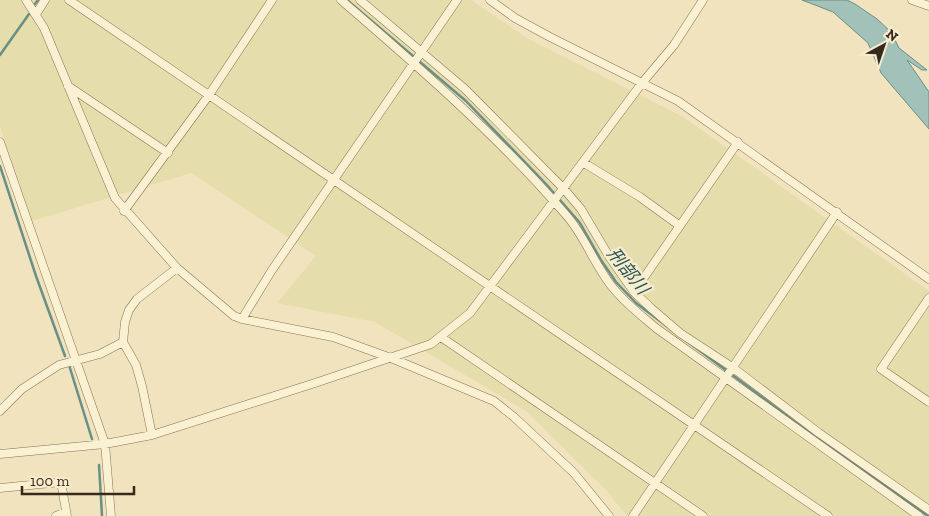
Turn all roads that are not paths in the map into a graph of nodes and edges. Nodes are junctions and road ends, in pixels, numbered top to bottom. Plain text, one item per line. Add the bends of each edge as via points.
1 (26, 0) edge
2 (45, 0) edge
3 (68, 0) edge
4 (272, 0) edge
5 (341, 0) edge
6 (360, 0) edge
7 (457, 0) edge
8 (490, 0) edge
9 (704, 0) edge
10 (912, 0) edge
11 (929, 6) edge
12 (36, 14) junction
13 (422, 53) junction
14 (415, 62) junction
15 (642, 83) junction
16 (68, 86) junction
17 (209, 95) junction
18 (0, 142) edge
19 (738, 142) junction
20 (168, 154) junction
21 (584, 162) junction
22 (335, 180) junction
23 (564, 190) junction
24 (555, 201) junction
25 (124, 211) junction
26 (837, 212) junction
27 (680, 226) junction
28 (177, 268) junction
29 (929, 279) edge
30 (490, 286) junction
31 (634, 292) junction
32 (929, 298) edge
33 (242, 319) junction
34 (441, 336) junction
35 (123, 342) junction
36 (391, 358) junction
37 (78, 361) junction
38 (728, 371) junction
39 (929, 402) edge
40 (1, 407) edge
41 (695, 425) junction
42 (152, 435) junction
43 (105, 444) junction
44 (0, 454) edge
45 (655, 482) junction
46 (0, 488) edge
47 (929, 510) edge
48 (67, 514) edge
49 (56, 516) edge
50 (111, 516) edge
51 (608, 516) edge
52 (633, 516) edge
53 (703, 516) edge
54 (828, 516) edge
55 (918, 516) edge

1 - 12 street
2 - 12 street
3 - 17 street
4 - 17 street
5 - 14 street
6 - 13 street
7 - 13 street
8 - 15 street via 536,29
9 - 15 street via 691,22
10 - 11 street
12 - 16 street
13 - 14 street
13 - 23 street via 465,89
14 - 22 street
14 - 24 street
15 - 19 street via 678,101
15 - 21 street
16 - 20 street
16 - 25 street via 115,198
17 - 20 street
17 - 22 street
18 - 37 street
19 - 26 street
19 - 27 street
20 - 25 street
21 - 23 street
21 - 27 street
22 - 30 street
22 - 33 street
23 - 24 street
23 - 31 street via 582,208 610,258
24 - 30 street
24 - 38 street via 580,234 614,290 656,328
25 - 28 street
26 - 29 street
26 - 38 street
27 - 31 street
28 - 33 street
28 - 35 street via 147,290 129,310
30 - 34 street via 470,313
30 - 41 street
31 - 38 street
32 - 39 street via 881,369
33 - 36 street via 333,337
34 - 36 street
34 - 45 street
35 - 37 street
35 - 42 street via 136,365
36 - 42 street
36 - 51 street via 494,401 574,473
37 - 40 street via 59,365
37 - 43 street
38 - 41 street
38 - 47 street
38 - 55 street
41 - 45 street
41 - 54 street
42 - 43 street
43 - 44 street
43 - 50 street
45 - 52 street
45 - 53 street
46 - 48 street via 61,482
48 - 49 street

